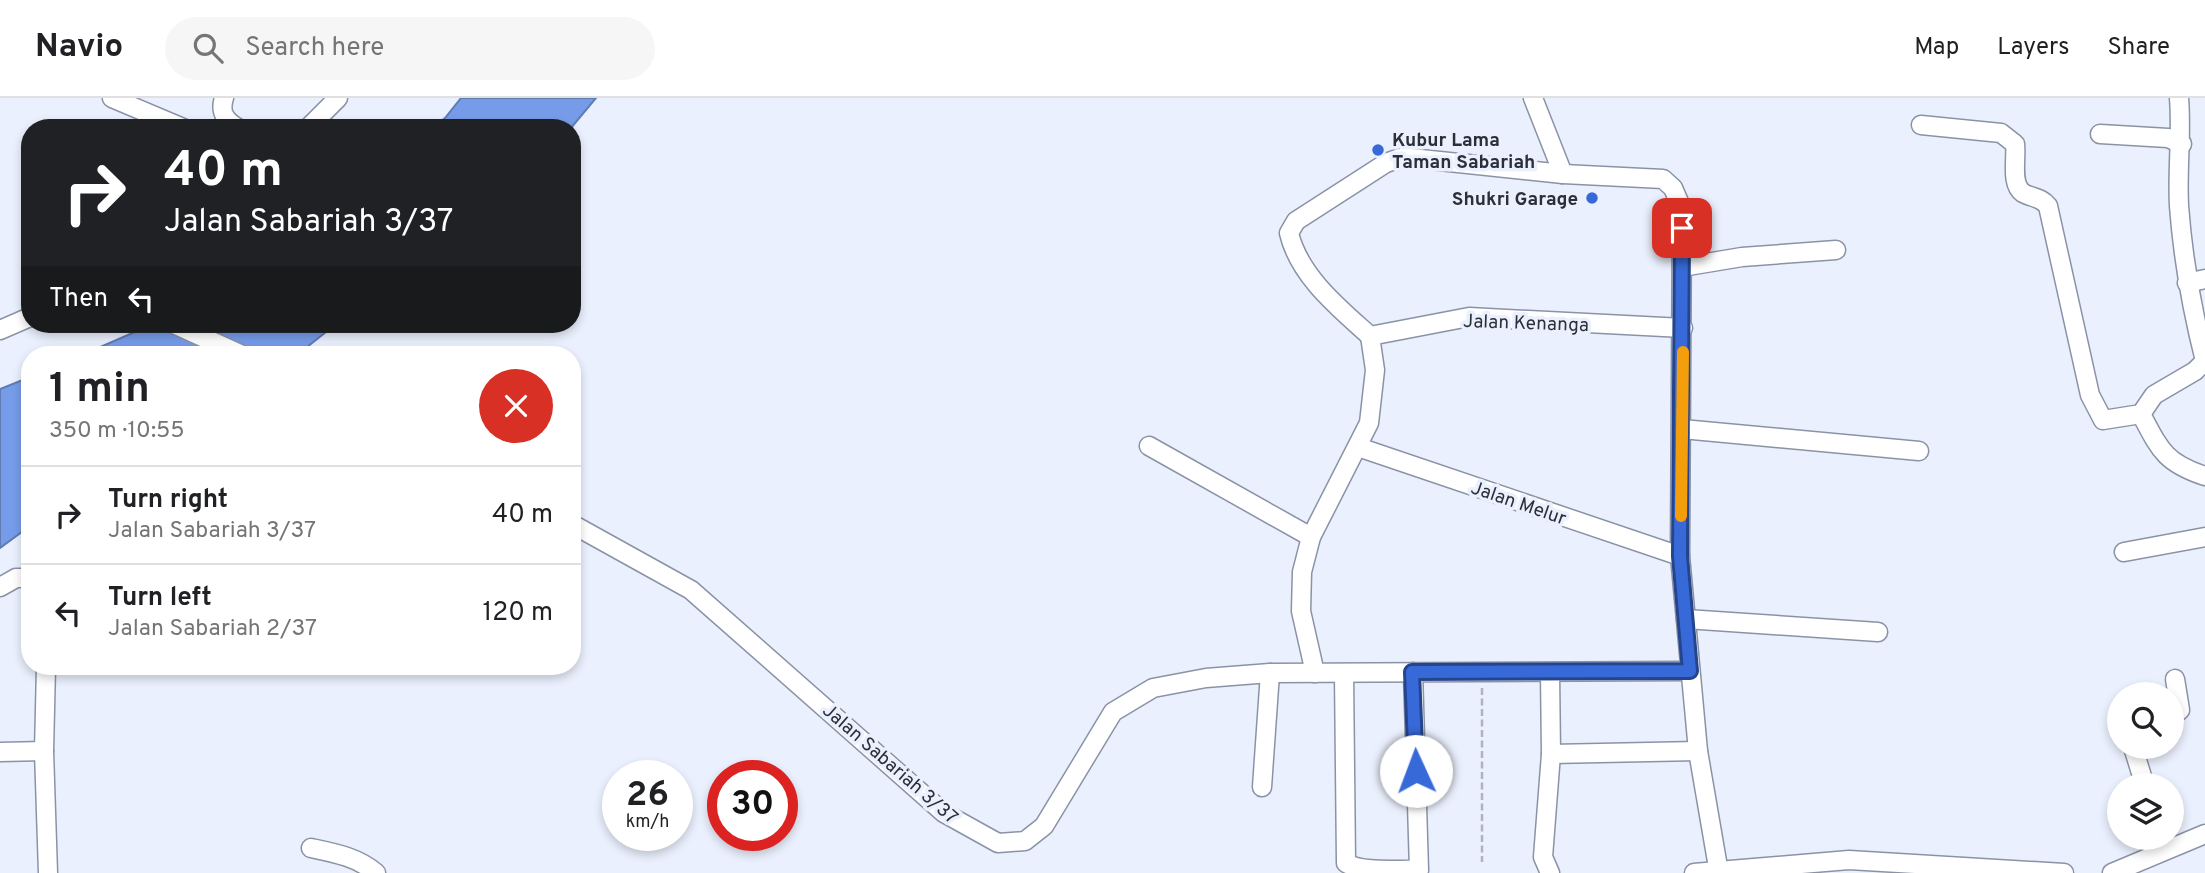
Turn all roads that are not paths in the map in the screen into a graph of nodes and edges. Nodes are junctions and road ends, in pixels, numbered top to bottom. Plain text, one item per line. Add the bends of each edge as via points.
1 (112, 98) edge
2 (224, 98) edge
3 (338, 98) edge
4 (1533, 98) edge
5 (2179, 98) edge
6 (162, 119) edge
7 (226, 119) edge
8 (316, 119) edge
9 (1921, 125) dead end
10 (2101, 134) dead end
11 (2182, 144) junction
12 (1563, 173) junction
13 (1836, 250) dead end
14 (1682, 267) junction
15 (2196, 281) edge
16 (21, 321) edge
17 (1683, 328) junction
18 (0, 330) edge
19 (194, 333) edge
20 (1370, 336) junction
21 (222, 346) edge
22 (2205, 361) edge
23 (2141, 414) junction
24 (1682, 429) junction
25 (1149, 446) dead end
26 (1358, 447) junction
27 (1919, 451) dead end
28 (2205, 476) edge
29 (581, 529) edge
30 (1311, 537) junction
31 (2205, 537) edge
32 (2124, 552) dead end
33 (1680, 556) junction
34 (21, 578) edge
35 (0, 586) edge
36 (1686, 619) junction
37 (1878, 632) dead end
38 (1690, 671) junction
39 (1412, 672) junction
40 (1270, 673) junction
41 (1315, 673) junction
42 (1344, 673) junction
43 (1550, 673) junction
44 (46, 675) edge
45 (2175, 679) dead end
46 (2175, 682) edge
47 (44, 751) junction
48 (1698, 751) junction
49 (0, 752) edge
50 (1551, 754) junction
51 (1262, 787) dead end
52 (2205, 834) edge
53 (2184, 840) edge
54 (311, 848) dead end
55 (2154, 850) edge
56 (1419, 871) edge
57 (1718, 872) edge
58 (48, 873) edge
59 (376, 873) edge
60 (1550, 873) edge
61 (1694, 873) edge
62 (2064, 873) edge
63 (2112, 873) edge

1 - 6 street
2 - 7 street
3 - 8 street
4 - 12 street
5 - 11 street
9 - 23 street via 2012,139 2019,189 2041,199 2049,210 2096,411 2110,421
10 - 11 street via 2168,138
11 - 15 street via 2179,204
12 - 14 street via 1663,179 1673,188 1682,209
12 - 20 street via 1401,158 1296,221 1289,233 1298,258 1326,296
13 - 14 street
14 - 17 street
15 - 22 street
16 - 18 street
17 - 20 street, Jalan Kenanga via 1469,317
17 - 24 street
19 - 21 street
20 - 26 street via 1374,390
22 - 23 street via 2196,371 2154,394
23 - 28 street via 2164,456 2179,468
24 - 27 street
24 - 33 street
25 - 30 street
26 - 30 street
26 - 33 street, Jalan Melur
29 - 40 street, Jalan Sabariah 3/37 via 691,590 944,813 998,843 1025,841 1044,827 1113,712 1153,688
30 - 41 street via 1302,572 1301,611
31 - 32 street
33 - 36 street
34 - 35 street
36 - 37 street
36 - 38 street
38 - 43 street, Jalan Sabariah 3/37
38 - 48 street
39 - 42 street, Jalan Sabariah 3/37
39 - 43 street, Jalan Sabariah 3/37
39 - 56 street
40 - 41 street, Jalan Sabariah 3/37
40 - 51 street
41 - 42 street, Jalan Sabariah 3/37
42 - 56 street via 1346,863
43 - 50 street
44 - 47 street
45 - 46 street
47 - 49 street
47 - 58 street
48 - 50 street
48 - 57 street
50 - 60 street via 1543,857
52 - 53 street
54 - 59 street via 345,855
55 - 63 street
57 - 61 street
57 - 62 street via 1849,860

